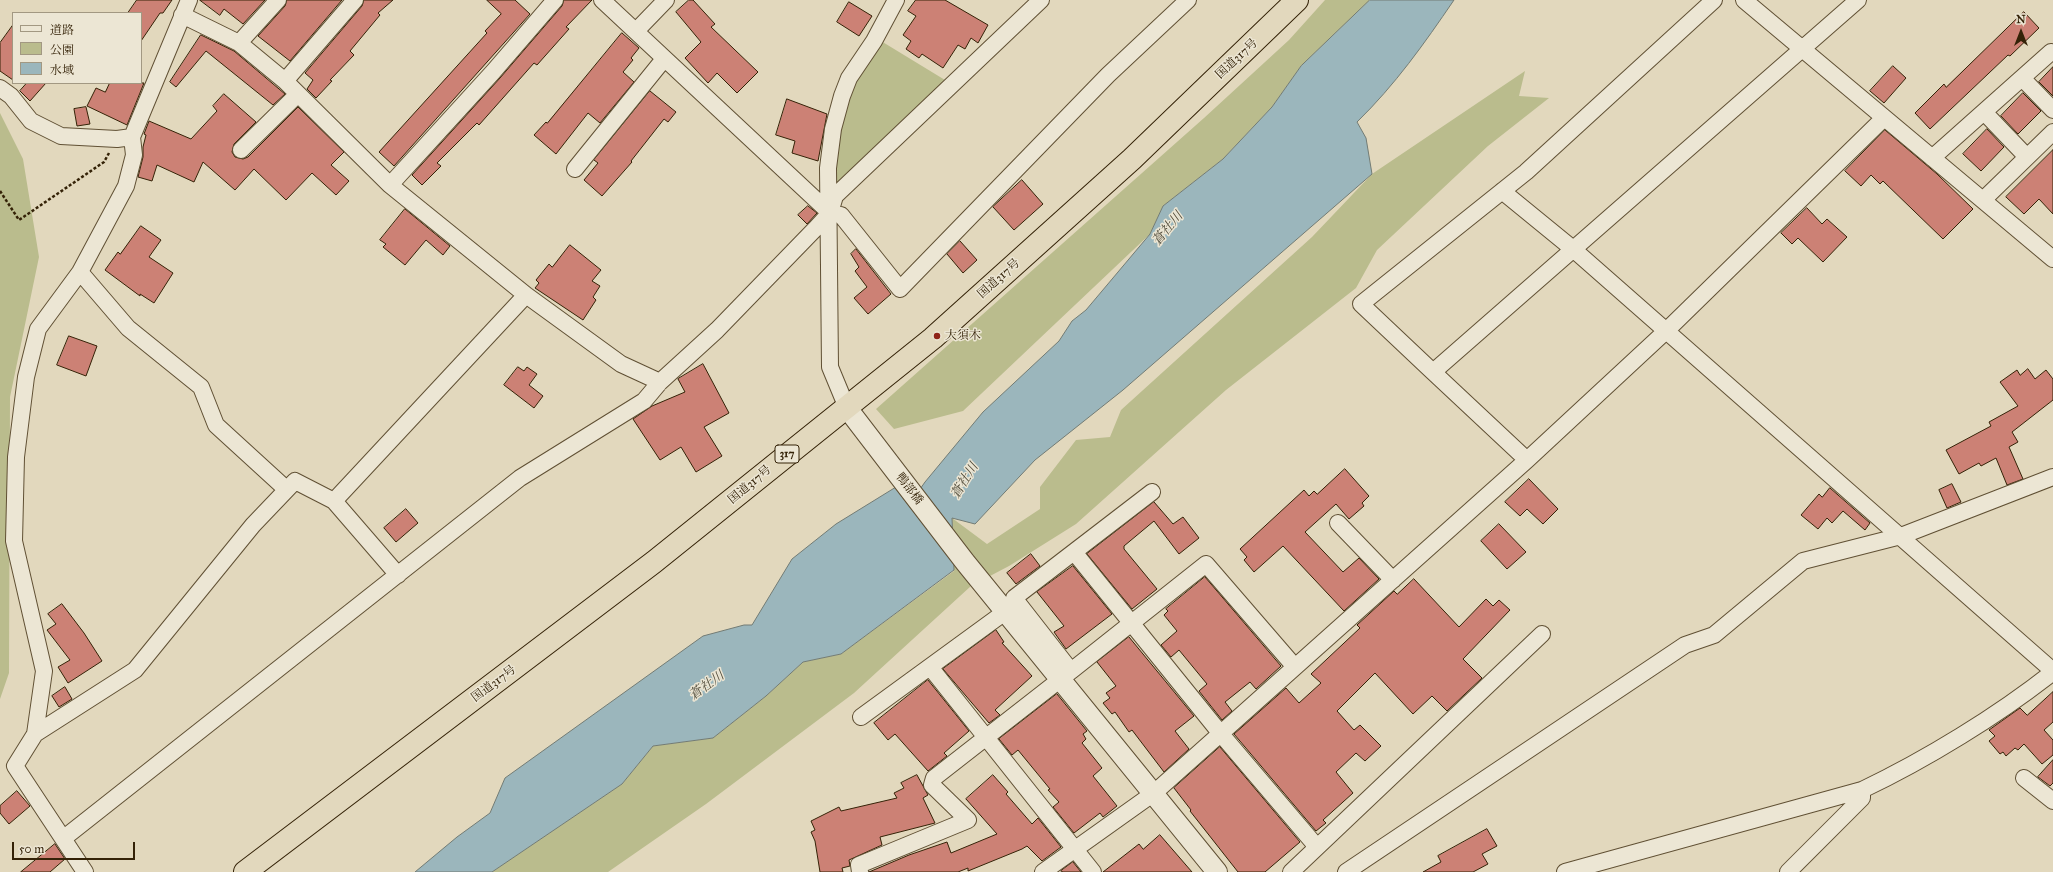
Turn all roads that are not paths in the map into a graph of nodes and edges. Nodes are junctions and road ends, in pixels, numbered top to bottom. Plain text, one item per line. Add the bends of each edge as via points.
1 (189, 0) edge
2 (278, 0) edge
3 (355, 0) edge
4 (554, 0) edge
5 (602, 0) edge
6 (666, 0) edge
7 (896, 0) edge
8 (1041, 0) edge
9 (1188, 0) edge
10 (1297, 0) edge
11 (1714, 0) edge
12 (1744, 0) edge
13 (1858, 0) edge
14 (182, 15) junction
15 (636, 31) junction
16 (239, 43) junction
17 (1802, 49) junction
18 (2051, 52) dead end
19 (664, 59) junction
20 (2022, 78) junction
21 (285, 81) junction
22 (0, 88) edge
23 (298, 94) junction
24 (2053, 110) edge
25 (1984, 112) junction
26 (1884, 118) junction
27 (2053, 132) edge
28 (124, 138) junction
29 (241, 150) dead end
30 (2027, 157) junction
31 (1932, 158) junction
32 (575, 169) dead end
33 (390, 185) junction
34 (1502, 191) junction
35 (1983, 200) junction
36 (830, 213) junction
37 (1574, 249) junction
38 (2053, 259) edge
39 (80, 272) junction
40 (526, 296) junction
41 (1666, 331) junction
42 (1433, 372) junction
43 (660, 382) junction
44 (850, 412) junction
45 (1527, 460) junction
46 (2053, 478) edge
47 (286, 489) junction
48 (1152, 492) dead end
49 (334, 501) junction
50 (1338, 523) dead end
51 (1900, 536) junction
52 (1074, 552) junction
53 (398, 574) junction
54 (1393, 580) junction
55 (1005, 612) junction
56 (1132, 622) junction
57 (1542, 634) dead end
58 (930, 667) junction
59 (1295, 667) junction
60 (2053, 671) edge
61 (1065, 674) junction
62 (862, 717) dead end
63 (35, 734) junction
64 (1221, 734) junction
65 (986, 737) junction
66 (7, 767) edge
67 (2024, 778) dead end
68 (1862, 790) junction
69 (1154, 793) junction
70 (2053, 801) edge
71 (64, 838) junction
72 (1317, 847) junction
73 (1075, 849) junction
74 (85, 872) edge
75 (245, 872) edge
76 (860, 872) edge
77 (1043, 872) edge
78 (1093, 872) edge
79 (1217, 872) edge
80 (1291, 872) edge
81 (1346, 872) edge
82 (1565, 872) edge
83 (1788, 872) edge

1 - 14 street
2 - 16 street
3 - 21 street
4 - 33 street via 493,72
5 - 15 street
6 - 15 street
7 - 36 street via 842,96 833,129 828,168
8 - 36 street via 835,196
9 - 36 street via 1108,75 900,289 841,215
10 - 44 highway, 国道317号 / 317 via 1126,165
11 - 34 street
12 - 17 street
13 - 17 street
14 - 16 street
14 - 28 street
15 - 19 street
16 - 21 street
17 - 26 street
17 - 37 street
18 - 20 street
19 - 32 street
19 - 36 street
20 - 24 street
20 - 25 street
21 - 23 street
22 - 28 street via 11,96 31,121 61,136
23 - 29 street
23 - 33 street
25 - 30 street
25 - 31 street
26 - 31 street
26 - 41 street
27 - 30 street
28 - 39 street via 134,155 126,186
30 - 35 street
31 - 35 street
33 - 40 street
34 - 37 street
34 - 42 street via 1361,304
35 - 38 street
36 - 43 street via 717,330
36 - 44 street via 830,367
37 - 41 street
37 - 42 street
39 - 47 street via 128,328 201,387 216,425
39 - 63 street via 38,329 26,377 16,457 14,541 44,672
40 - 43 street via 621,364
40 - 49 street
41 - 45 street
41 - 51 street
42 - 45 street
43 - 53 street via 644,401 520,478
44 - 55 street, 鴨部橋
44 - 75 highway, 国道317号 / 317 via 779,460 654,562
45 - 54 street
46 - 51 street
47 - 49 street via 295,481
47 - 63 street via 253,525 135,670
48 - 52 street
49 - 53 street
50 - 54 street
51 - 60 street
51 - 81 street via 1803,561 1714,635 1684,644
52 - 56 street
52 - 61 street via 1014,598
53 - 71 street
54 - 59 street
55 - 58 street
55 - 61 street, 鴨部橋
56 - 59 street via 1206,564
56 - 61 street
56 - 64 street
57 - 72 street
58 - 62 street
58 - 65 street
59 - 64 street
60 - 68 street via 2029,690 1966,731 1896,774
61 - 65 street
61 - 69 street, 鴨部橋
63 - 66 street
64 - 69 street
64 - 72 street
65 - 73 street
65 - 76 street via 934,778 932,785 968,820 858,865
66 - 71 street
67 - 70 street
68 - 82 street
68 - 83 street via 1862,798
69 - 73 street
69 - 79 street, 鴨部橋
71 - 74 street
72 - 80 street
73 - 77 street
73 - 78 street

